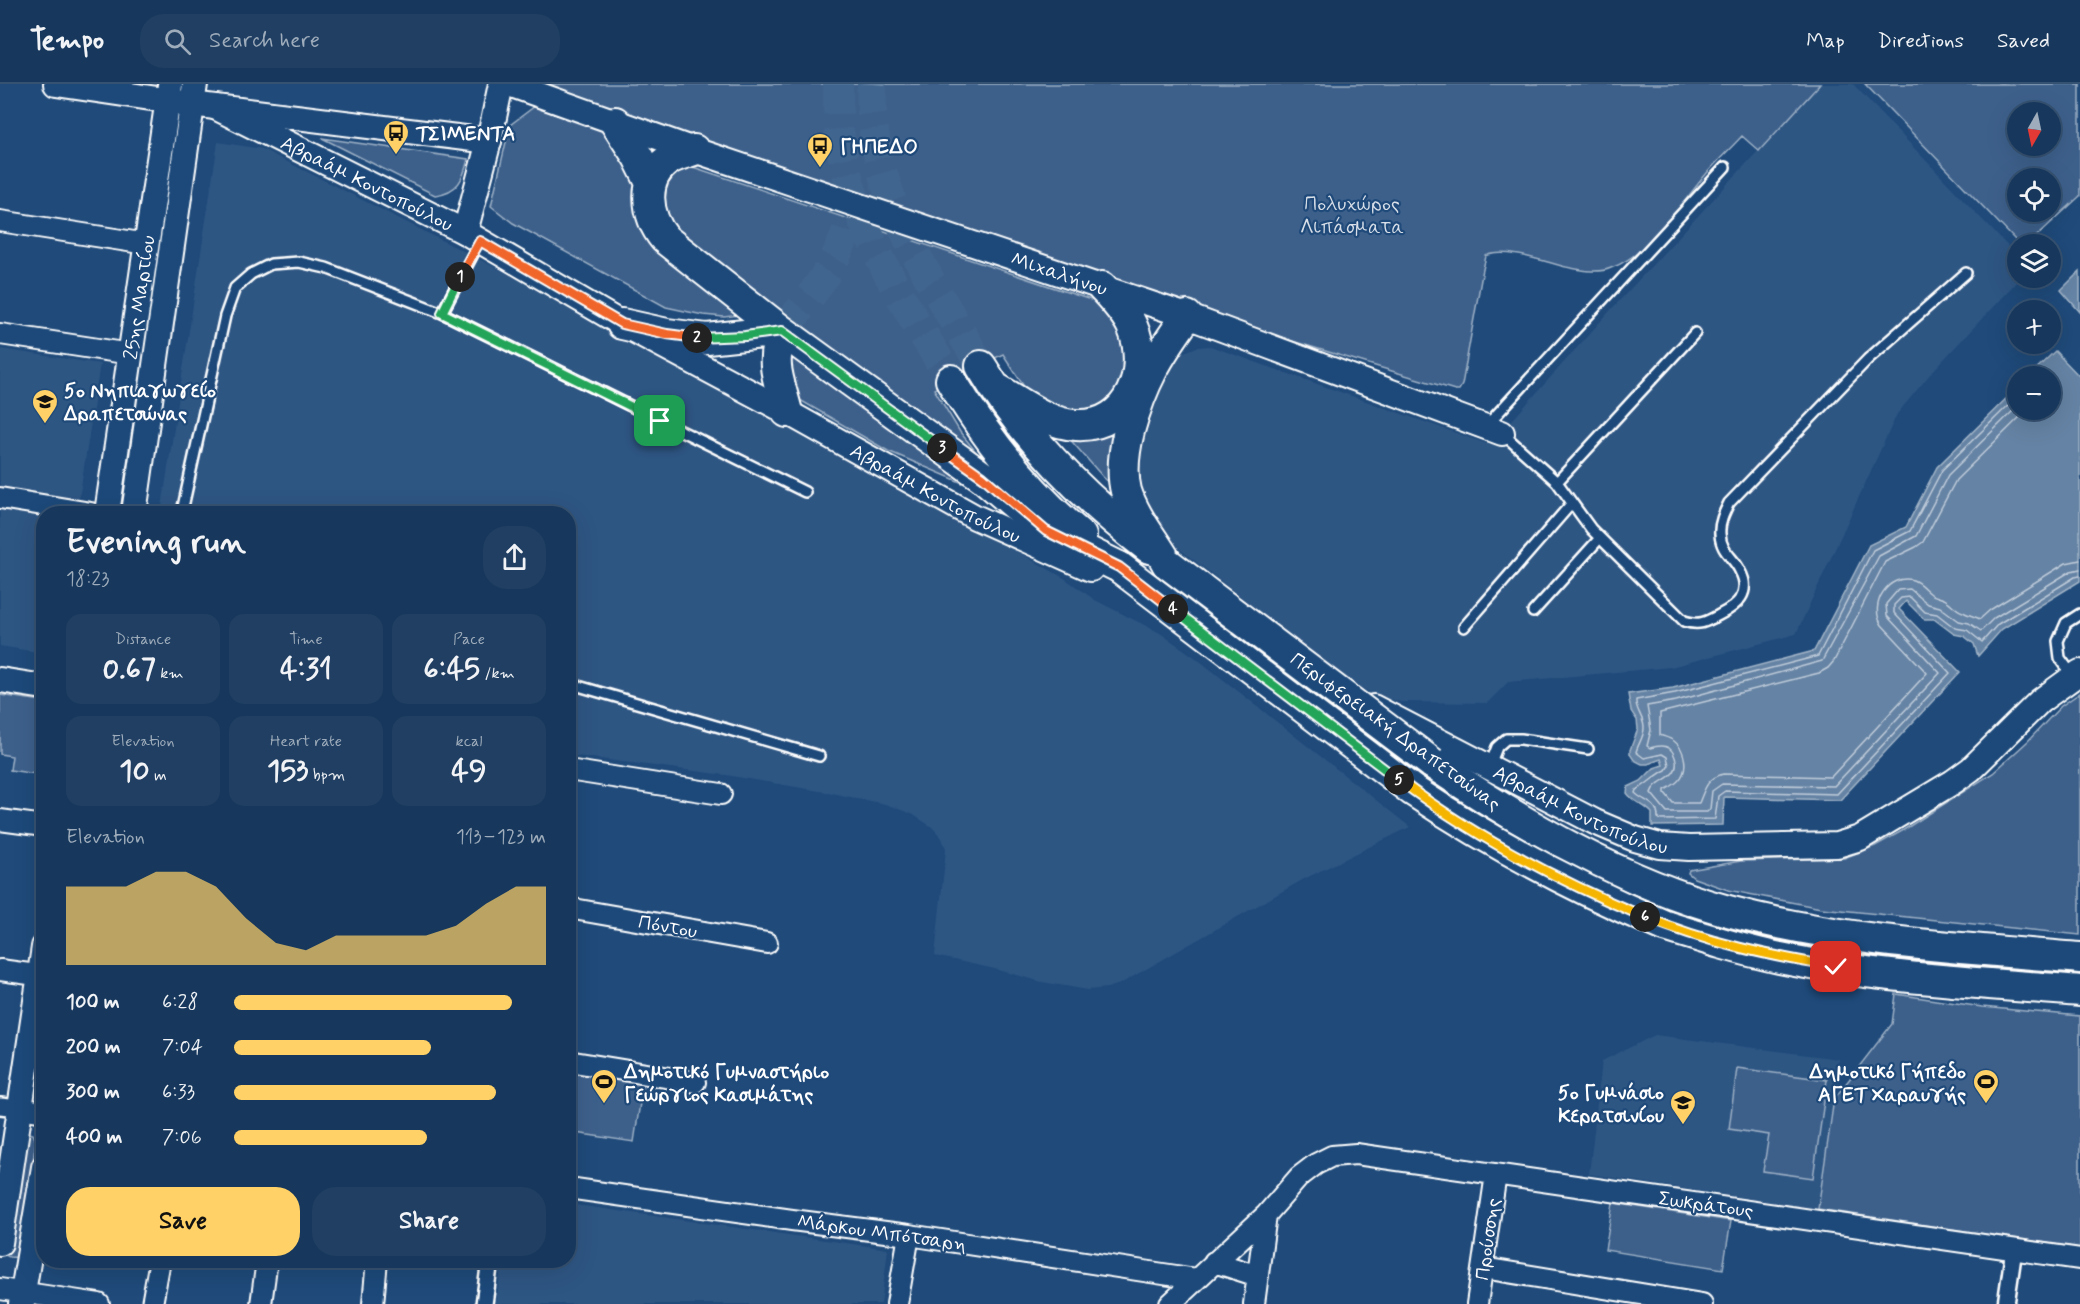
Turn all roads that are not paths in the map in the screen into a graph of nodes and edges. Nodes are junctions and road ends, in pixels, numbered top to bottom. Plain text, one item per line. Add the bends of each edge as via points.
1 (56, 84) edge
2 (501, 84) edge
3 (508, 84) edge
4 (181, 93) edge
5 (215, 107) junction
6 (615, 122) junction
7 (489, 141) junction
8 (694, 150) junction
9 (1725, 167) dead end
10 (651, 183) junction
11 (0, 221) edge
12 (472, 236) junction
13 (147, 244) junction
14 (1966, 273) dead end
15 (1102, 287) junction
16 (442, 313) junction
17 (1180, 313) junction
18 (622, 324) junction
19 (782, 331) junction
20 (1695, 333) dead end
21 (0, 334) edge
22 (1138, 343) junction
23 (131, 354) junction
24 (951, 380) tunnel mouth
25 (787, 412) junction
26 (1493, 430) junction
27 (1557, 482) junction
28 (805, 492) dead end
29 (0, 498) edge
30 (1572, 503) junction
31 (49, 506) edge
32 (108, 506) edge
33 (135, 506) edge
34 (183, 506) edge
35 (1600, 538) junction
36 (1167, 563) junction
37 (1119, 567) junction
38 (1533, 612) dead end
39 (2080, 615) edge
40 (1464, 627) dead end
41 (2077, 674) edge
42 (0, 680) edge
43 (576, 684) edge
44 (36, 686) edge
45 (1588, 749) dead end
46 (819, 756) dead end
47 (1489, 767) junction
48 (576, 771) edge
49 (722, 795) dead end
50 (0, 820) edge
51 (36, 825) edge
52 (576, 909) edge
53 (767, 943) dead end
54 (2080, 958) edge
55 (0, 970) edge
56 (36, 975) edge
57 (2080, 991) edge
58 (36, 997) edge
59 (576, 1062) edge
60 (695, 1082) dead end
61 (10, 1107) edge
62 (36, 1111) edge
63 (1496, 1174) junction
64 (576, 1189) edge
65 (36, 1215) edge
66 (1266, 1215) junction
67 (909, 1235) junction
68 (0, 1243) edge
69 (2014, 1249) junction
70 (2080, 1259) edge
71 (1214, 1262) junction
72 (159, 1268) edge
73 (266, 1268) edge
74 (376, 1268) edge
75 (489, 1268) edge
76 (1483, 1268) junction
77 (1258, 1276) junction
78 (1196, 1279) junction
79 (0, 1289) edge
80 (22, 1298) edge
81 (99, 1304) edge
82 (152, 1304) edge
83 (261, 1304) edge
84 (373, 1304) edge
85 (484, 1304) edge
86 (897, 1304) edge
87 (1170, 1304) edge
88 (1254, 1304) edge
89 (1477, 1304) edge
90 (1702, 1304) edge
91 (2006, 1304) edge

1 - 4 street
2 - 7 street
3 - 6 street, Μιχαλήνου
4 - 5 street
4 - 13 street, 25ης Μαρτίου
4 - 33 street, 25ης Μαρτίου
5 - 7 street
5 - 12 street, Αβραάμ Κοντοπούλου
6 - 8 street, Μιχαλήνου
6 - 10 main road
7 - 12 street
8 - 10 main road via 669,159
8 - 15 street, Μιχαλήνου
9 - 26 lane
10 - 19 main road via 651,215 665,239
11 - 13 street
12 - 16 lane
12 - 18 street, Αβραάμ Κοντοπούλου
13 - 23 street, 25ης Μαρτίου
14 - 35 lane via 1868,359 1729,503 1721,519 1720,535 1725,553 1741,571 1744,589 1734,607 1703,624 1684,621
15 - 17 street, Μιχαλήνου
15 - 22 main road via 1125,312
16 - 28 lane
16 - 34 lane via 326,268 299,262 271,264 250,274 235,288 225,316
17 - 22 main road via 1151,327
17 - 26 street, Μιχαλήνου
17 - 36 main road via 1138,399 1123,472 1135,511
18 - 19 main road via 707,339
18 - 25 street, Αβραάμ Κοντοπούλου
19 - 25 main road via 774,353
19 - 37 main road via 983,477 1046,531
20 - 27 lane
21 - 23 street
22 - 36 main road, Περιφερειακή Δραπετσώνας via 1140,369 1134,390 1112,415 1093,424 1077,426 1041,415 987,377 1034,441 1065,475 1103,512
23 - 32 street, 25ης Μαρτίου
24 - 37 main road, Περιφερειακή Δραπετσώνας via 978,424 1009,462 1058,514
25 - 47 street, Αβραάμ Κοντοπούλου via 975,517 1209,622
26 - 27 lane
27 - 30 lane
29 - 31 street
30 - 35 lane
30 - 40 lane
35 - 38 lane
36 - 54 main road, Περιφερειακή Δραπετσώνας, bridge via 1432,763 1508,812 1588,855 1676,894 1727,911 1840,933
37 - 57 main road, Περιφερειακή Δραπετσώνας, bridge via 1412,790 1572,885 1665,926 1780,958 1895,975
39 - 41 lane via 2066,623 2058,641 2060,658
41 - 47 street, Αβραάμ Κοντοπούλου via 2040,701 1971,769 1844,844 1660,846 1603,826
42 - 44 street
43 - 46 lane
45 - 47 lane via 1506,739 1497,747
48 - 49 street
50 - 51 street
52 - 53 street, Πόντου
55 - 56 street
58 - 61 street
59 - 60 street
61 - 62 street
61 - 68 street
63 - 66 street, Σωκράτους via 1356,1154 1332,1156 1299,1177
63 - 69 street, Σωκράτους
63 - 76 street, Προύσσης
64 - 67 street, Μάρκου Μπότσαρη
65 - 80 street
66 - 71 street
66 - 77 street
67 - 78 street, Μάρκου Μπότσαρη
67 - 86 street
69 - 70 street, Σωκράτους
69 - 91 street
71 - 77 street
71 - 78 street
72 - 82 street
73 - 83 street
74 - 84 street
75 - 85 street
76 - 89 street, Προύσσης
76 - 90 street
77 - 88 street
78 - 87 street
79 - 80 street
80 - 81 street

